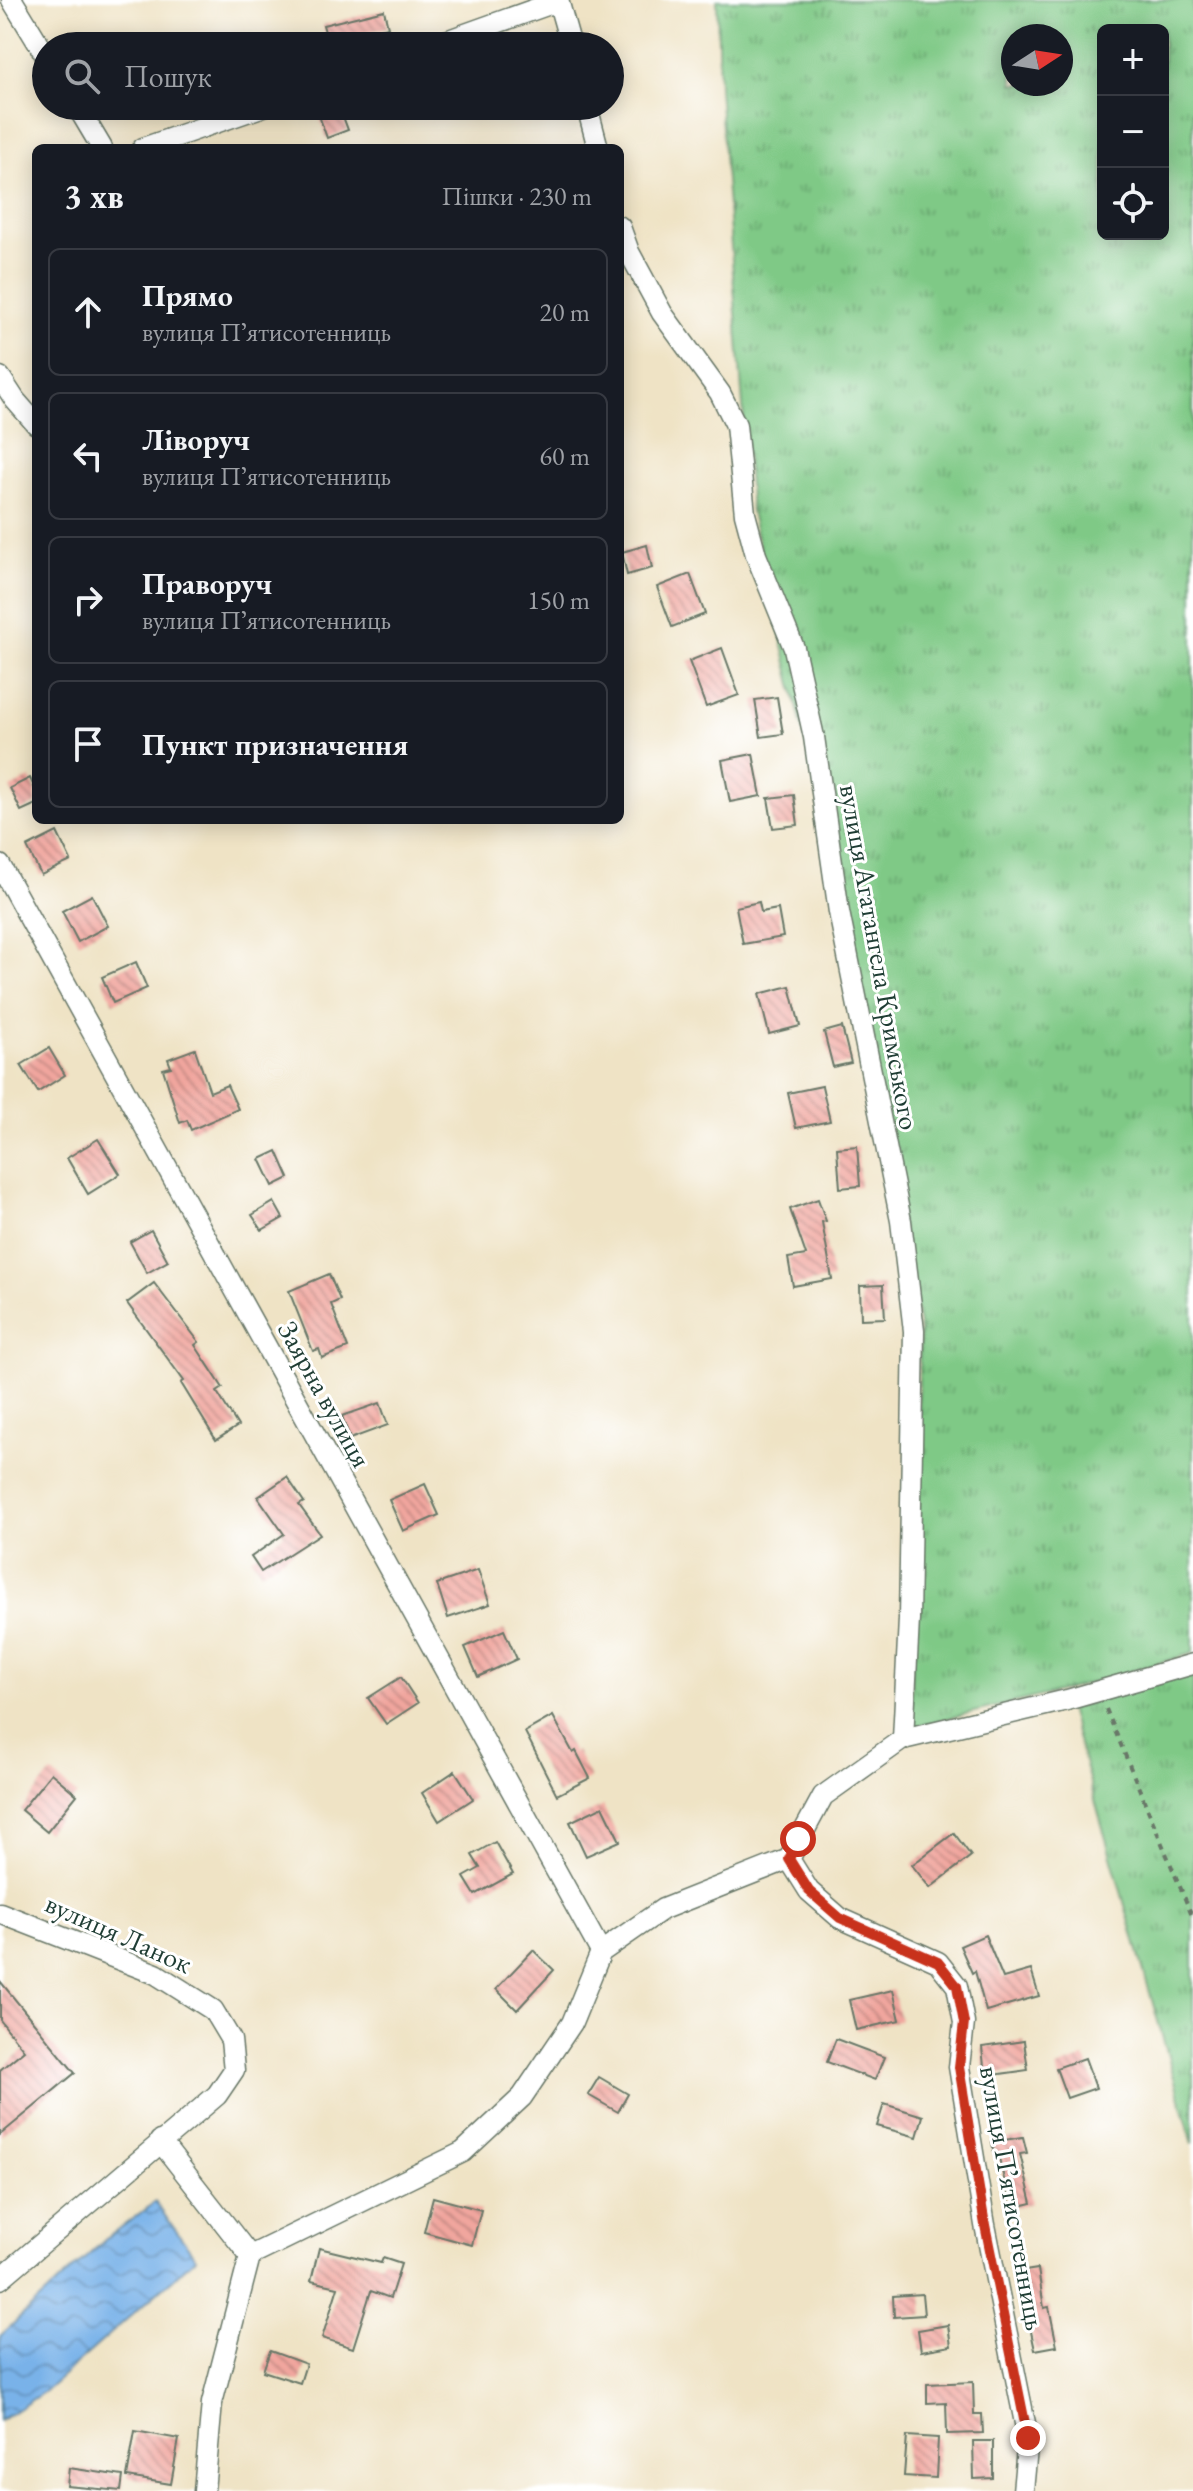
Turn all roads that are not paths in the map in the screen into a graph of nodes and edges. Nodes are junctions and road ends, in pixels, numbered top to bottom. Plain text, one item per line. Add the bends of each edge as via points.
1 (12, 0) edge
2 (558, 0) edge
3 (470, 32) edge
4 (567, 32) edge
5 (32, 33) edge
6 (85, 120) edge
7 (224, 120) edge
8 (591, 120) edge
9 (100, 144) edge
10 (155, 144) edge
11 (597, 144) edge
12 (624, 253) edge
13 (0, 377) edge
14 (32, 419) edge
15 (0, 865) edge
16 (1193, 1664) edge
17 (903, 1739) junction
18 (789, 1859) junction
19 (0, 1913) edge
20 (601, 1952) junction
21 (160, 2141) junction
22 (250, 2256) junction
23 (0, 2279) edge
24 (204, 2491) edge
25 (1023, 2491) edge

1 - 5 street
2 - 3 street
2 - 4 street
6 - 9 street
7 - 10 street
8 - 11 street
12 - 17 street, вулиця Агатангела Кримського via 720,393 736,425 745,514 794,648 814,737 839,912 901,1221 914,1331
13 - 14 street
15 - 20 street, Заярна вулиця
16 - 17 street
17 - 18 street via 823,1796
18 - 20 street via 663,1909
18 - 25 street, вулиця Пʼятисотенниць via 809,1891 840,1918 938,1962 957,1986 964,2023 959,2067 1028,2438
19 - 21 street, вулиця Ланок via 156,1974 213,2010 231,2040 234,2070 217,2095
20 - 22 street via 572,2023 522,2097 463,2152
21 - 22 street
21 - 23 street
22 - 24 street via 212,2403

